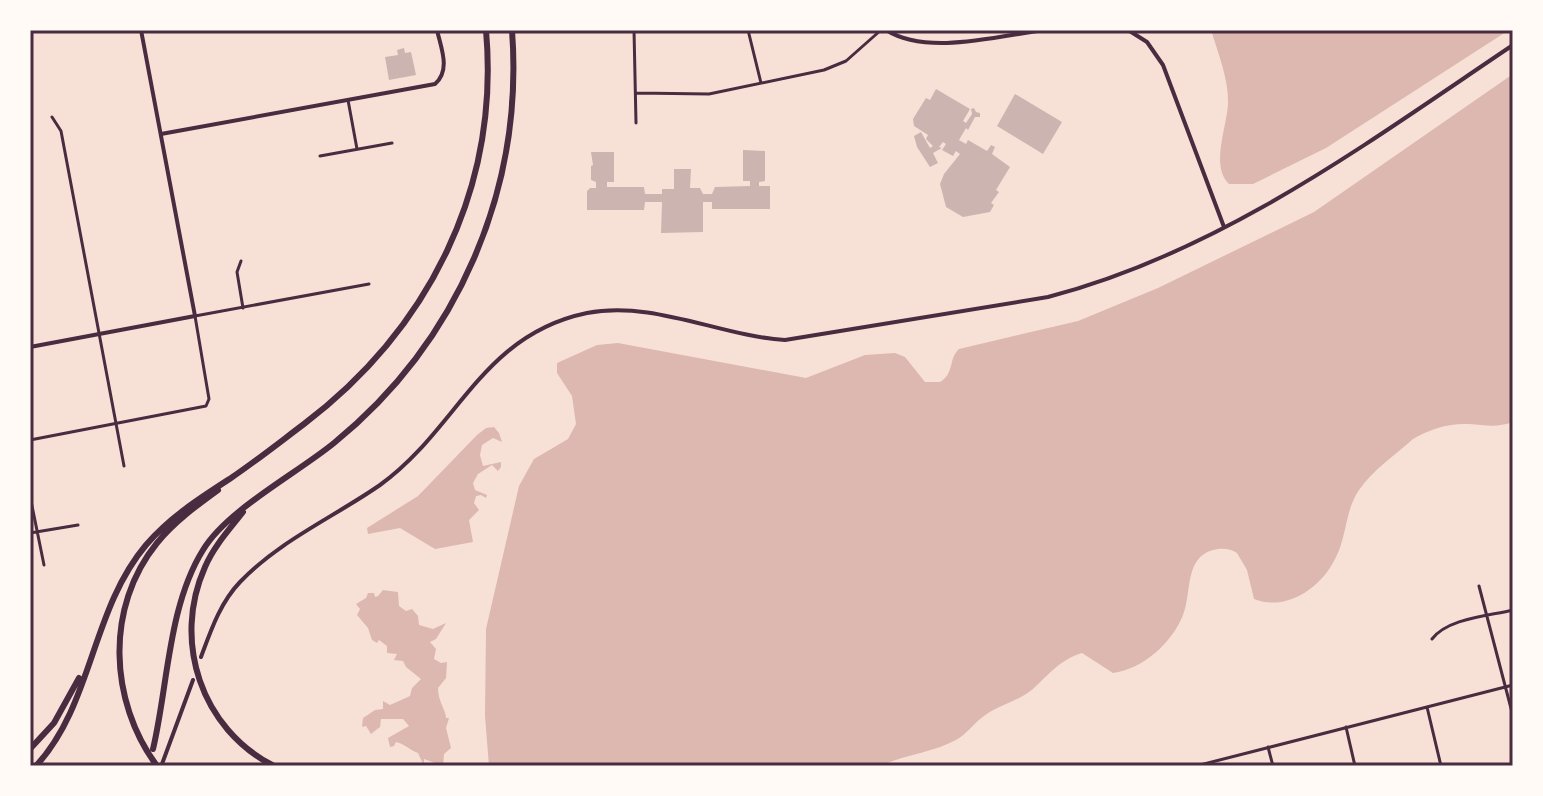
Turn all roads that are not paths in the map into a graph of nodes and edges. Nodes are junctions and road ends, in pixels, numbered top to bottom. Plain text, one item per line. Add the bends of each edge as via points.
1 (141, 30) edge
2 (437, 30) edge
3 (486, 30) edge
4 (512, 30) edge
5 (634, 30) edge
6 (748, 30) edge
7 (884, 30) edge
8 (1044, 30) edge
9 (1128, 30) edge
10 (1513, 45) edge
11 (761, 83) junction
12 (636, 93) junction
13 (348, 100) junction
14 (52, 117) dead end
15 (636, 123) dead end
16 (161, 134) junction
17 (392, 143) dead end
18 (357, 149) junction
19 (320, 156) dead end
20 (1224, 227) junction
21 (241, 261) dead end
22 (369, 284) dead end
23 (243, 308) junction
24 (195, 316) junction
25 (99, 334) junction
26 (30, 347) edge
27 (116, 425) junction
28 (30, 440) edge
29 (124, 466) dead end
30 (232, 477) junction
31 (30, 496) edge
32 (248, 507) junction
33 (78, 525) dead end
34 (37, 532) junction
35 (30, 533) edge
36 (44, 565) dead end
37 (1479, 586) dead end
38 (1513, 610) edge
39 (1487, 617) junction
40 (1432, 639) dead end
41 (92, 654) junction
42 (201, 657) dead end
43 (193, 680) dead end
44 (1513, 685) edge
45 (1505, 687) junction
46 (1427, 707) junction
47 (1513, 716) edge
48 (1346, 727) junction
49 (1268, 747) junction
50 (30, 749) edge
51 (153, 749) dead end
52 (159, 765) edge
53 (36, 766) edge
54 (274, 766) edge
55 (1196, 766) edge
56 (1273, 766) edge
57 (1355, 766) edge
58 (1441, 766) edge

1 - 16 street
2 - 13 street via 444,69 435,84
3 - 30 highway via 488,96 479,157 460,221 427,289 393,340 360,376
4 - 32 highway via 513,100 506,156 483,238 458,294 429,342 374,408
5 - 12 street
6 - 11 street
7 - 8 street via 904,40 929,43
7 - 11 street via 836,66
9 - 20 street via 1147,42 1163,65
10 - 20 street via 1324,171
11 - 12 street via 709,94
12 - 15 street
13 - 16 street
13 - 18 street
14 - 25 street via 61,131
16 - 24 street
17 - 18 street
18 - 19 street
20 - 42 street via 1138,266 1048,297 785,340 642,312 590,313 537,330 491,365 382,484 251,571 223,605
21 - 23 street via 237,272
22 - 23 street
23 - 24 street
24 - 25 street
24 - 27 street via 209,399 203,408
25 - 26 street
25 - 27 street
27 - 28 street
27 - 29 street
30 - 41 highway via 178,514 145,546 120,583
30 - 52 highway via 155,545 126,602 119,644 126,704 139,739
31 - 34 street
32 - 51 highway via 211,538 186,585
32 - 54 highway via 221,539 196,592 191,628 195,668 212,709 242,745
33 - 34 street
34 - 35 street
34 - 36 street
37 - 39 street
38 - 39 street
39 - 40 street via 1452,626
39 - 45 street
41 - 50 highway via 54,723
41 - 53 highway via 64,727
43 - 52 street
44 - 45 street
45 - 46 street
45 - 47 street
46 - 48 street
46 - 58 street
48 - 49 street
48 - 57 street
49 - 55 street
49 - 56 street

